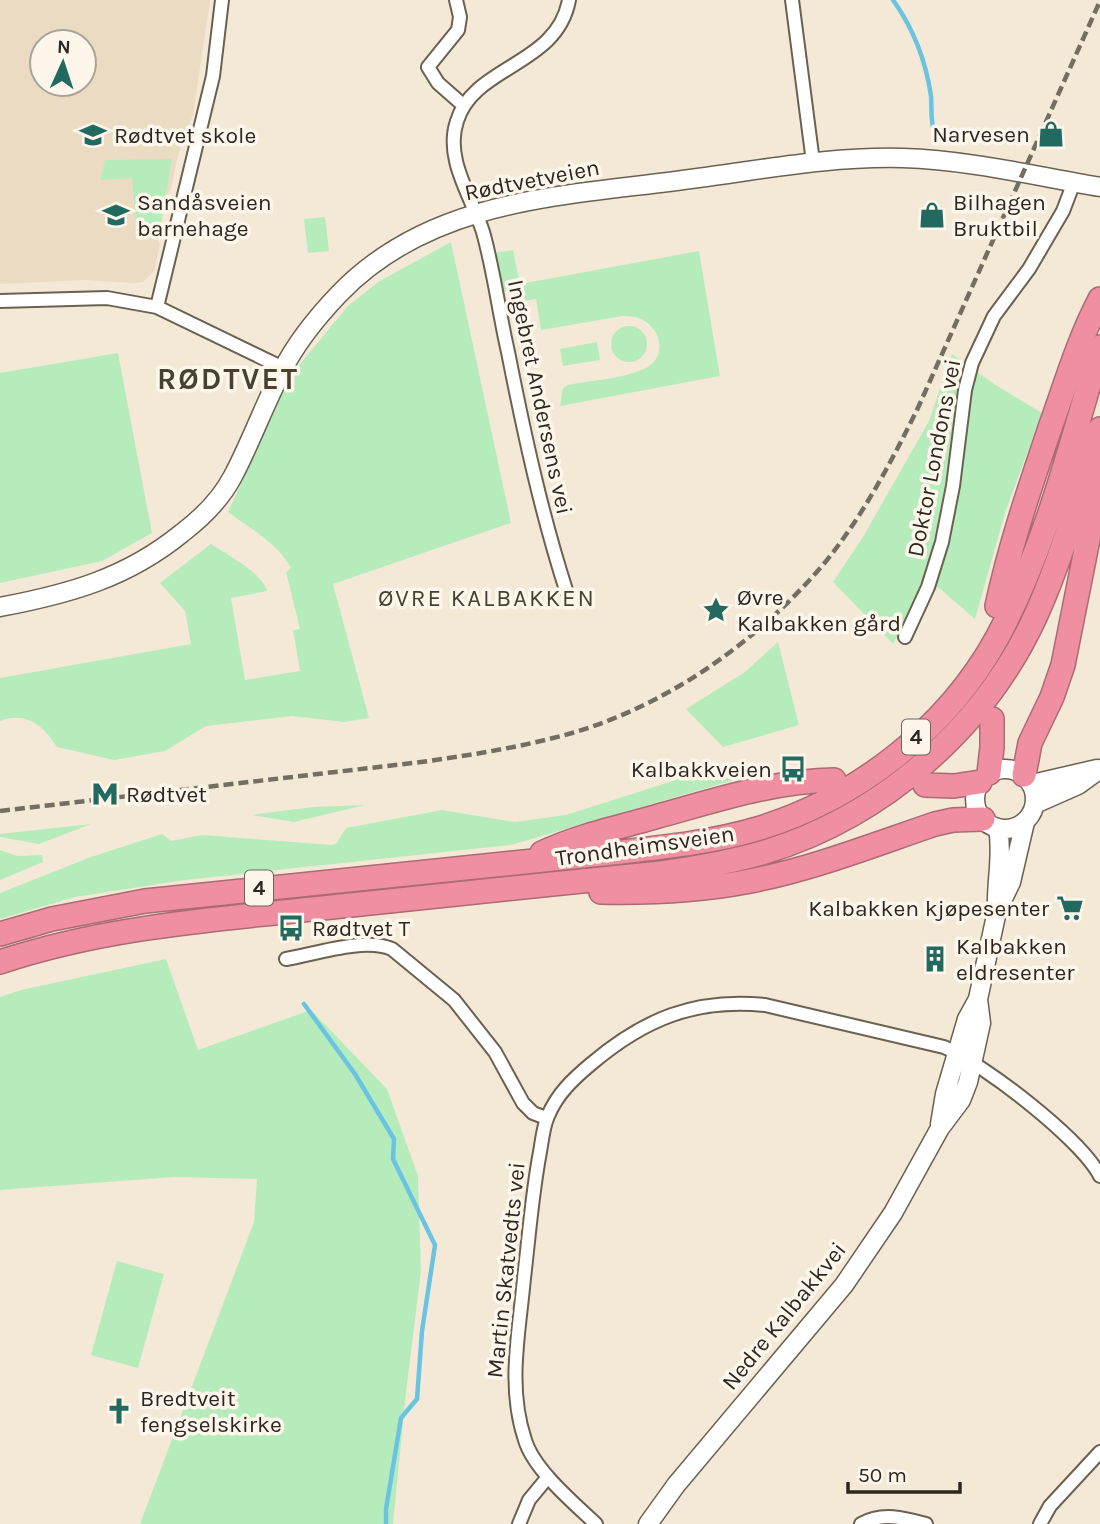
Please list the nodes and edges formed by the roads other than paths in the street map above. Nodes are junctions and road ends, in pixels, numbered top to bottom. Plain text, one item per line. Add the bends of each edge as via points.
1 (222, 0) edge
2 (456, 0) edge
3 (569, 0) edge
4 (792, 0) edge
5 (463, 105) junction
6 (813, 162) junction
7 (1074, 182) junction
8 (1100, 187) edge
9 (475, 212) junction
10 (1100, 299) edge
11 (0, 301) edge
12 (157, 307) junction
13 (1100, 347) edge
14 (283, 369) junction
15 (1100, 429) edge
16 (1100, 479) edge
17 (565, 590) dead end
18 (997, 606) dead end
19 (0, 607) edge
20 (905, 637) dead end
21 (992, 719) dead end
22 (1100, 769) edge
23 (984, 778) junction
24 (1028, 779) junction
25 (834, 780) dead end
26 (925, 785) dead end
27 (1035, 804) junction
28 (1025, 822) junction
29 (990, 823) junction
30 (522, 862) junction
31 (518, 887) junction
32 (997, 911) junction
33 (0, 934) edge
34 (286, 959) dead end
35 (0, 962) edge
36 (966, 1057) junction
37 (546, 1118) junction
38 (1100, 1176) edge
39 (1100, 1452) edge
40 (548, 1478) junction
41 (519, 1524) edge
42 (596, 1524) edge
43 (648, 1524) edge
44 (861, 1524) edge
45 (926, 1524) edge
46 (1040, 1524) edge

1 - 12 street via 210,88
2 - 5 street via 458,30 428,67
3 - 5 street via 564,16 543,46 481,87
4 - 6 street
5 - 9 street, Ingebret Andersens vei via 453,140
6 - 7 street, Rødtvetveien via 930,159
6 - 9 street, Rødtvetveien via 544,198
7 - 8 street, Rødtvetveien
7 - 20 street, Doktor Londons vei via 1063,211 994,316 972,363 938,560
9 - 14 street, Rødtvetveien via 417,237 358,276 323,313
9 - 17 street, Ingebret Andersens vei via 526,444
10 - 18 highway via 1040,457
11 - 12 street via 107,298
12 - 14 street
13 - 30 highway, Trondheimsveien / 4 via 1037,548 1010,611 961,690 926,729 854,785 757,829 658,848
14 - 19 street, Rødtvetveien via 232,478 202,517 132,568 91,586
15 - 31 highway, Trondheimsveien / 4 via 1061,554 1017,651 968,720 900,784 819,831 755,855 661,873
16 - 24 highway via 1063,665 1030,743
21 - 23 highway via 992,747
22 - 24 street
22 - 27 street via 1078,785
23 - 24 street via 1007,768
23 - 26 highway via 954,786
23 - 29 street via 975,797 978,812
24 - 27 street
25 - 30 highway via 751,790 576,839
27 - 28 street
28 - 29 street via 1007,829
28 - 32 street, Nedre Kalbakkvei via 1011,882
29 - 31 highway via 953,820 935,824 780,874 716,887 647,892
29 - 32 street, Nedre Kalbakkvei via 1001,855
30 - 33 highway, Trondheimsveien / 4 via 145,901
31 - 35 highway, Trondheimsveien / 4 via 162,925 59,944
32 - 36 street, Nedre Kalbakkvei via 978,999 981,1023
34 - 37 street via 368,944 392,949 460,1007 495,1052 523,1103
36 - 37 street, Martin Skatvedts vei via 765,1005 711,1005 654,1020 622,1038 572,1081
36 - 38 street via 1072,1142
36 - 43 street, Nedre Kalbakkvei via 961,1100 862,1260
37 - 40 street, Martin Skatvedts vei via 534,1183 513,1385 526,1443
39 - 46 street via 1050,1506
40 - 41 street via 529,1500
40 - 42 street, Martin Skatvedts vei
44 - 45 street via 889,1516

